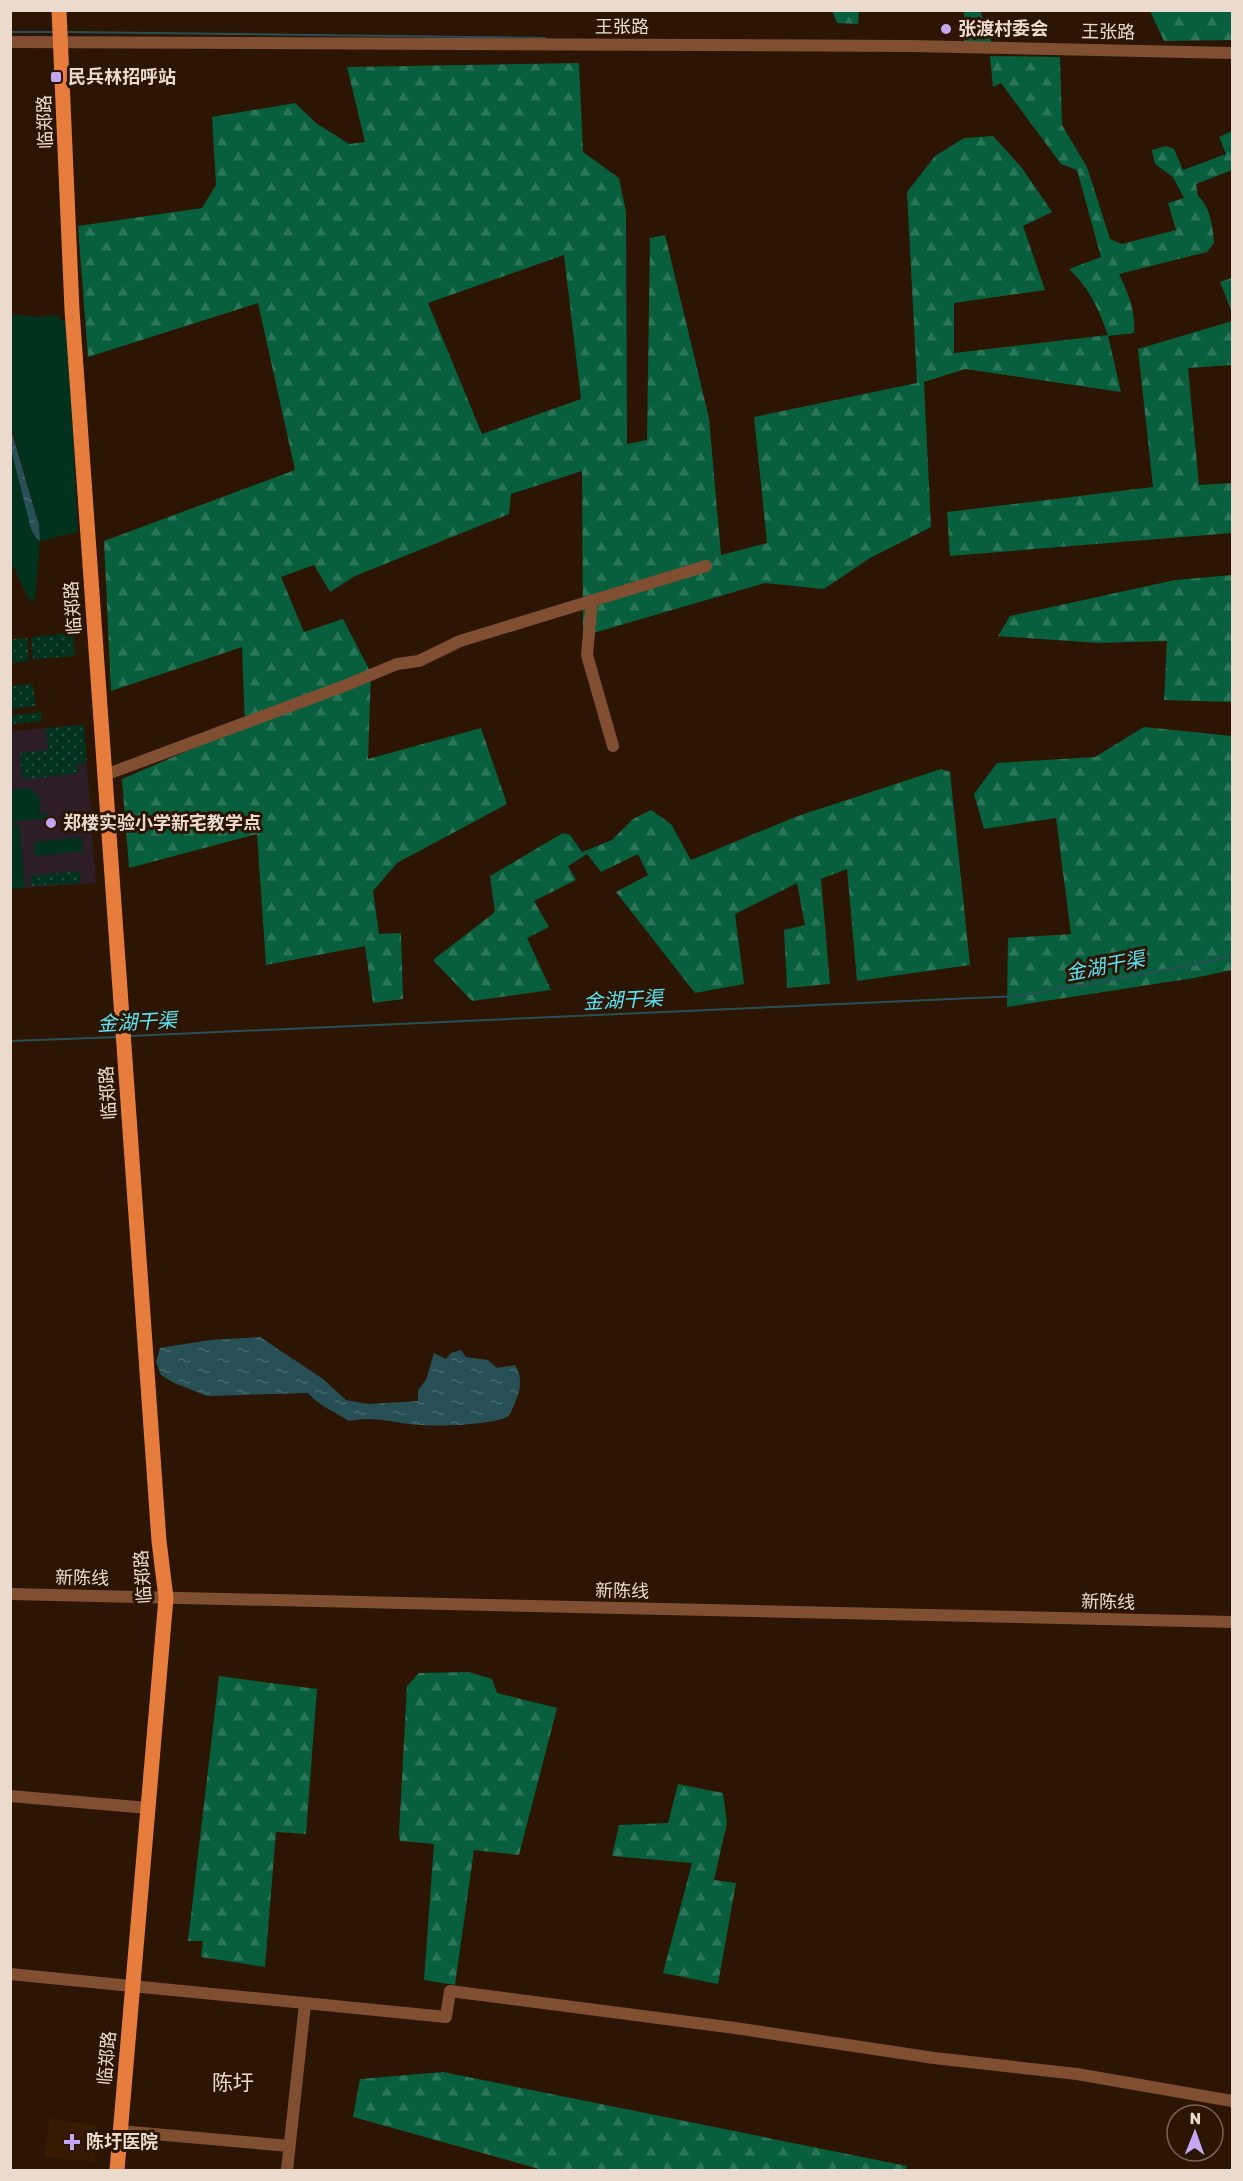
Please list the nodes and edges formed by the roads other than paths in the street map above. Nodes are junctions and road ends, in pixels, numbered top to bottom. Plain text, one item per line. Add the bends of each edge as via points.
1 (59, 10) edge
2 (10, 42) edge
3 (61, 42) junction
4 (1233, 53) edge
5 (706, 566) dead end
6 (592, 600) junction
7 (613, 746) dead end
8 (105, 775) junction
9 (10, 1594) edge
10 (166, 1599) junction
11 (1233, 1622) edge
12 (10, 1796) edge
13 (148, 1808) junction
14 (10, 1974) edge
15 (133, 1987) junction
16 (304, 2004) junction
17 (1233, 2101) edge
18 (120, 2131) junction
19 (289, 2146) junction
20 (117, 2170) edge
21 (287, 2170) edge

1 - 3 main road, 临郑路
2 - 3 street, 王张路
3 - 4 street, 王张路 via 900,46
3 - 8 main road, 临郑路 via 72,310
5 - 6 street
6 - 7 street via 587,656
6 - 8 street via 460,641 419,661 397,664
8 - 10 main road, 临郑路
9 - 10 street, 新陈线
10 - 11 street, 新陈线
10 - 13 main road, 临郑路
12 - 13 street
13 - 15 main road, 临郑路
14 - 15 street
15 - 16 street
15 - 18 main road, 临郑路
16 - 17 street via 446,2017 450,1991 1077,2074
16 - 19 street
18 - 19 street
18 - 20 main road, 临郑路
19 - 21 street

